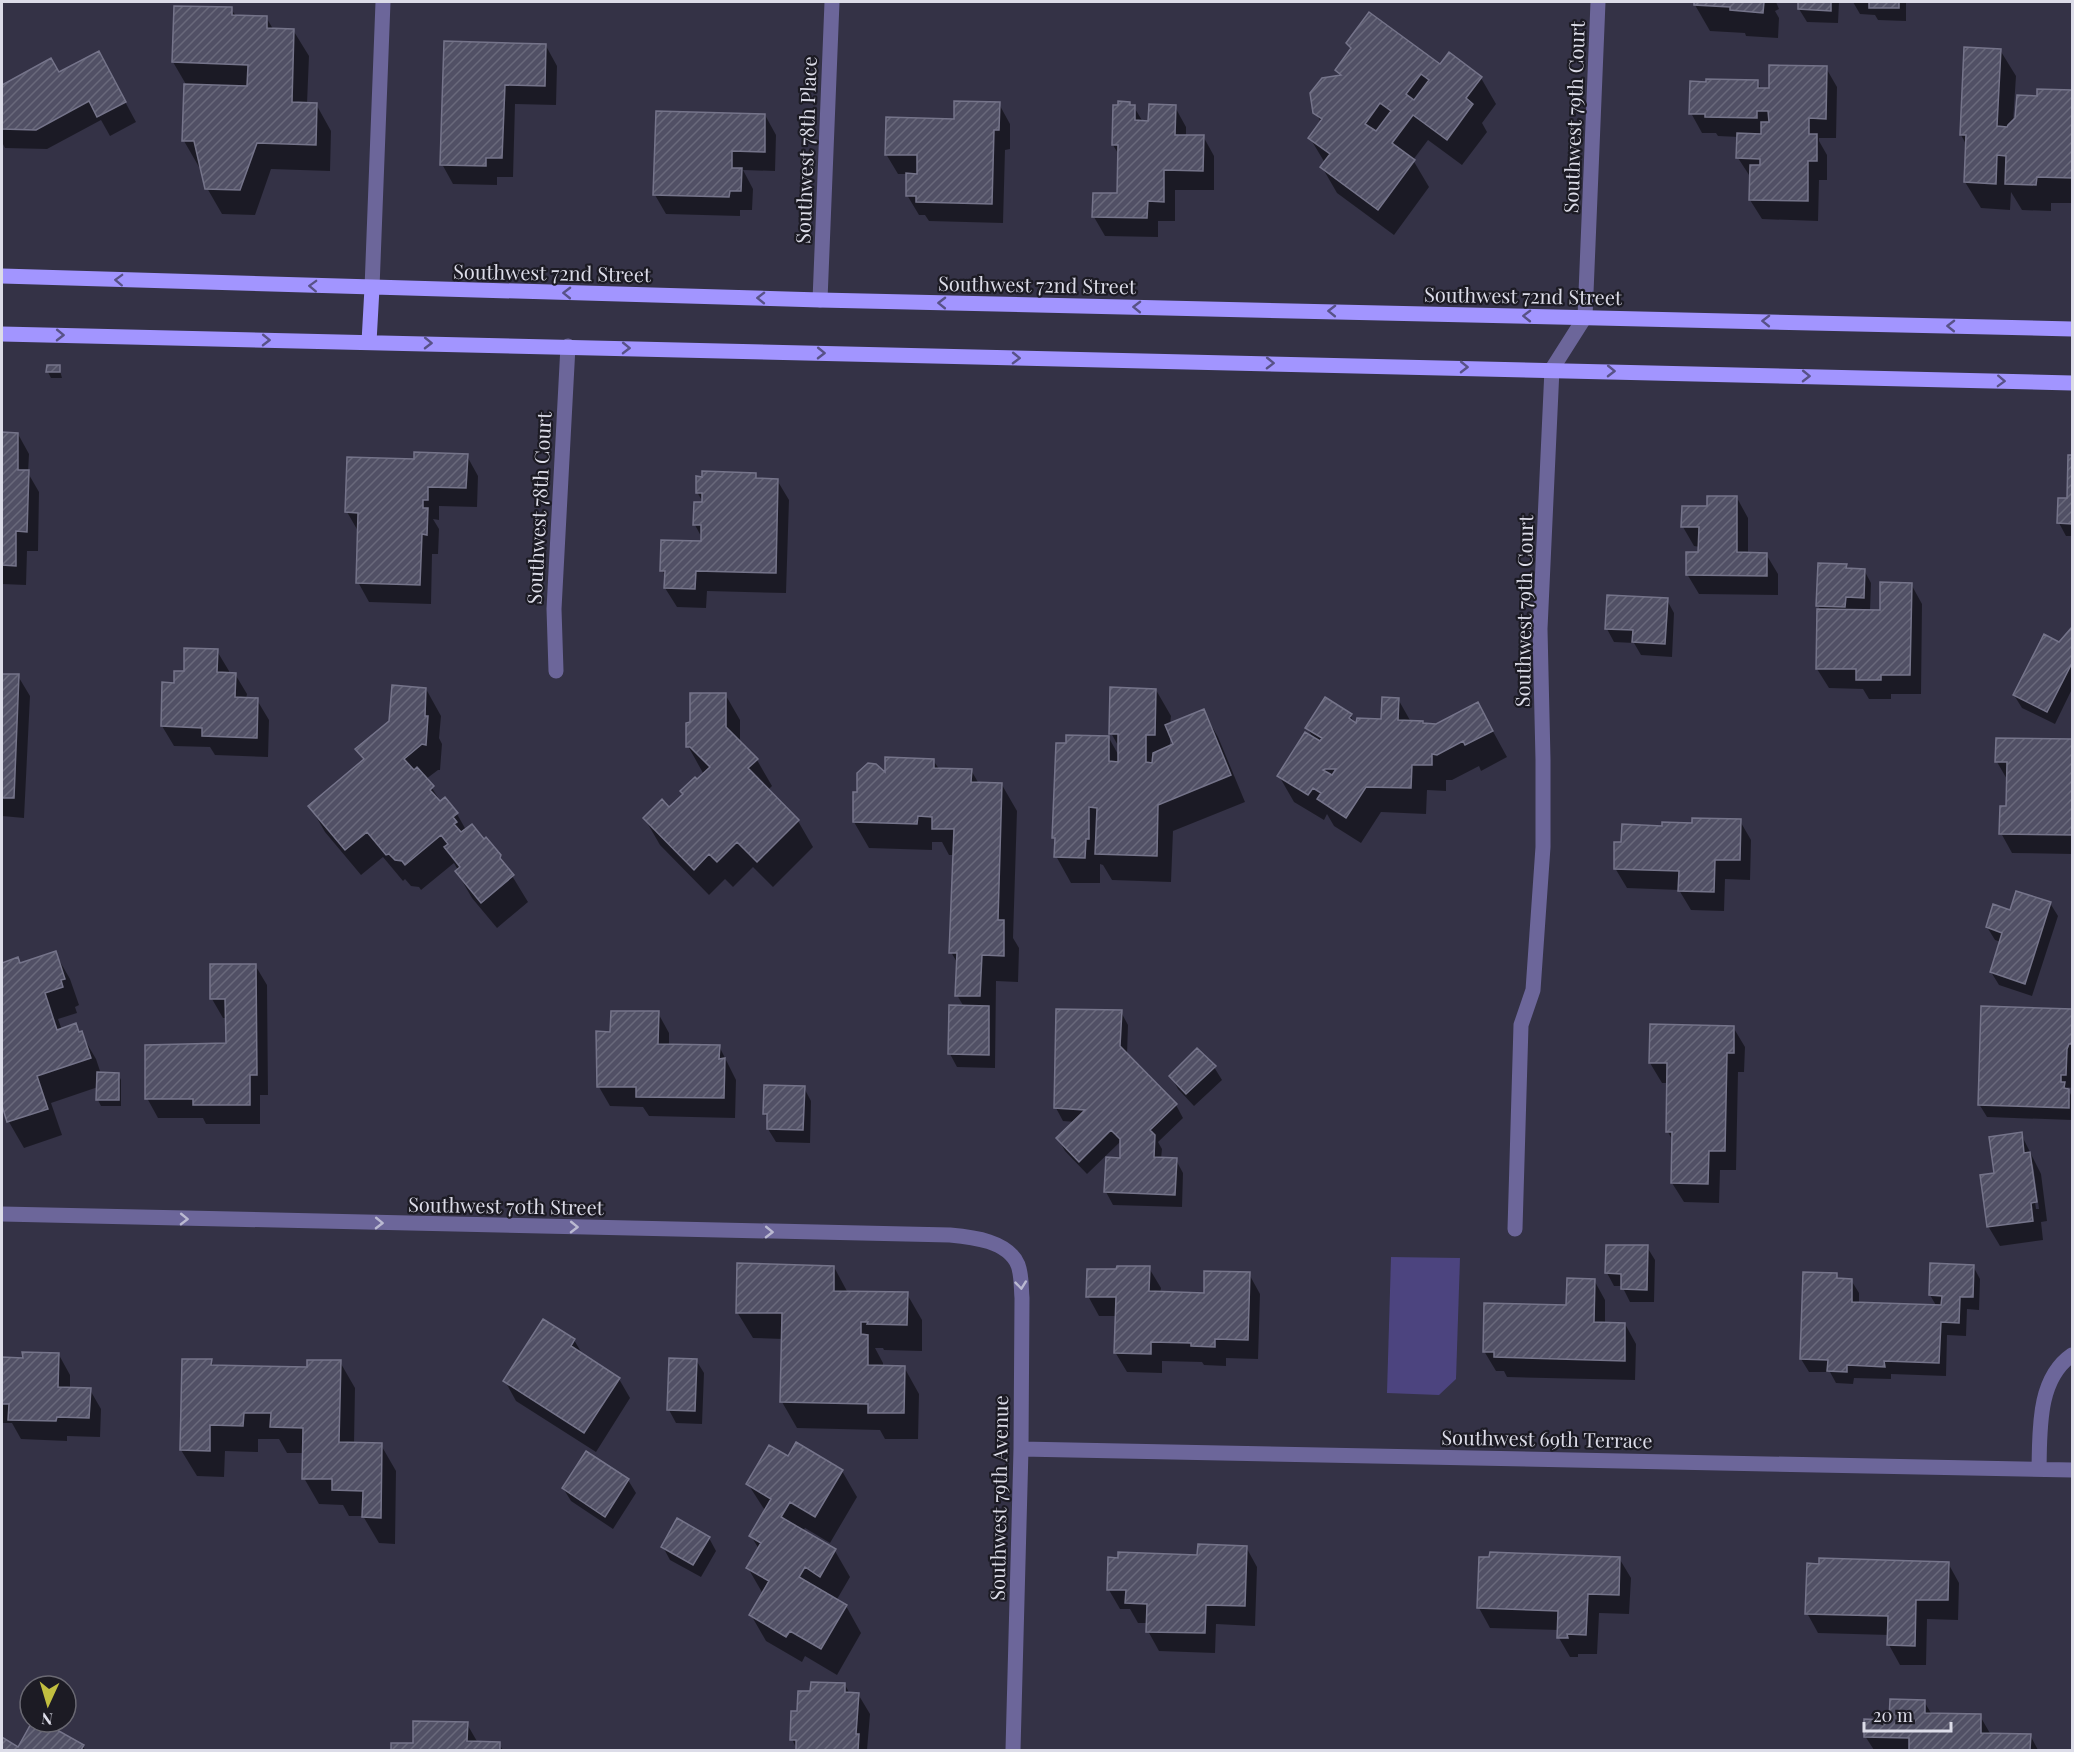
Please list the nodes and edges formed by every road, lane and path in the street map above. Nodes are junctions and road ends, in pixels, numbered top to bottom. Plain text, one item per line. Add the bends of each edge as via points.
1 (383, 2) edge
2 (832, 2) edge
3 (1598, 2) edge
4 (2, 276) edge
5 (372, 288) junction
6 (820, 300) junction
7 (1585, 317) junction
8 (2073, 329) edge
9 (2, 334) edge
10 (369, 342) junction
11 (568, 346) junction
12 (1552, 369) junction
13 (2073, 383) edge
14 (556, 671) dead end
15 (2, 1214) edge
16 (1515, 1229) dead end
17 (1007, 1251) joint
18 (2073, 1355) edge
19 (1021, 1449) junction
20 (2039, 1469) junction
21 (2073, 1470) edge
22 (1012, 1750) edge

1 - 5 street
2 - 6 street, Southwest 78th Place
3 - 7 street, Southwest 79th Court
5 -> 4 main road, Southwest 72nd Street
6 -> 5 main road, Southwest 72nd Street
5 - 10 main road
7 -> 6 main road, Southwest 72nd Street
8 -> 7 main road, Southwest 72nd Street
7 - 12 street, Southwest 79th Court
9 -> 10 main road
10 -> 11 main road
11 -> 12 main road
11 - 14 street, Southwest 78th Court via 554,609
12 -> 13 main road
12 - 16 street, Southwest 79th Court via 1540,629 1543,858 1533,990 1521,1025
15 -> 17 street, Southwest 70th Street via 950,1235 982,1240
17 -> 19 street, Southwest 79th Avenue via 1017,1263 1020,1276
18 - 20 street via 2049,1383 2041,1425
19 - 20 street, Southwest 69th Terrace
19 - 22 street, Southwest 79th Avenue
20 - 21 street, Southwest 69th Terrace

